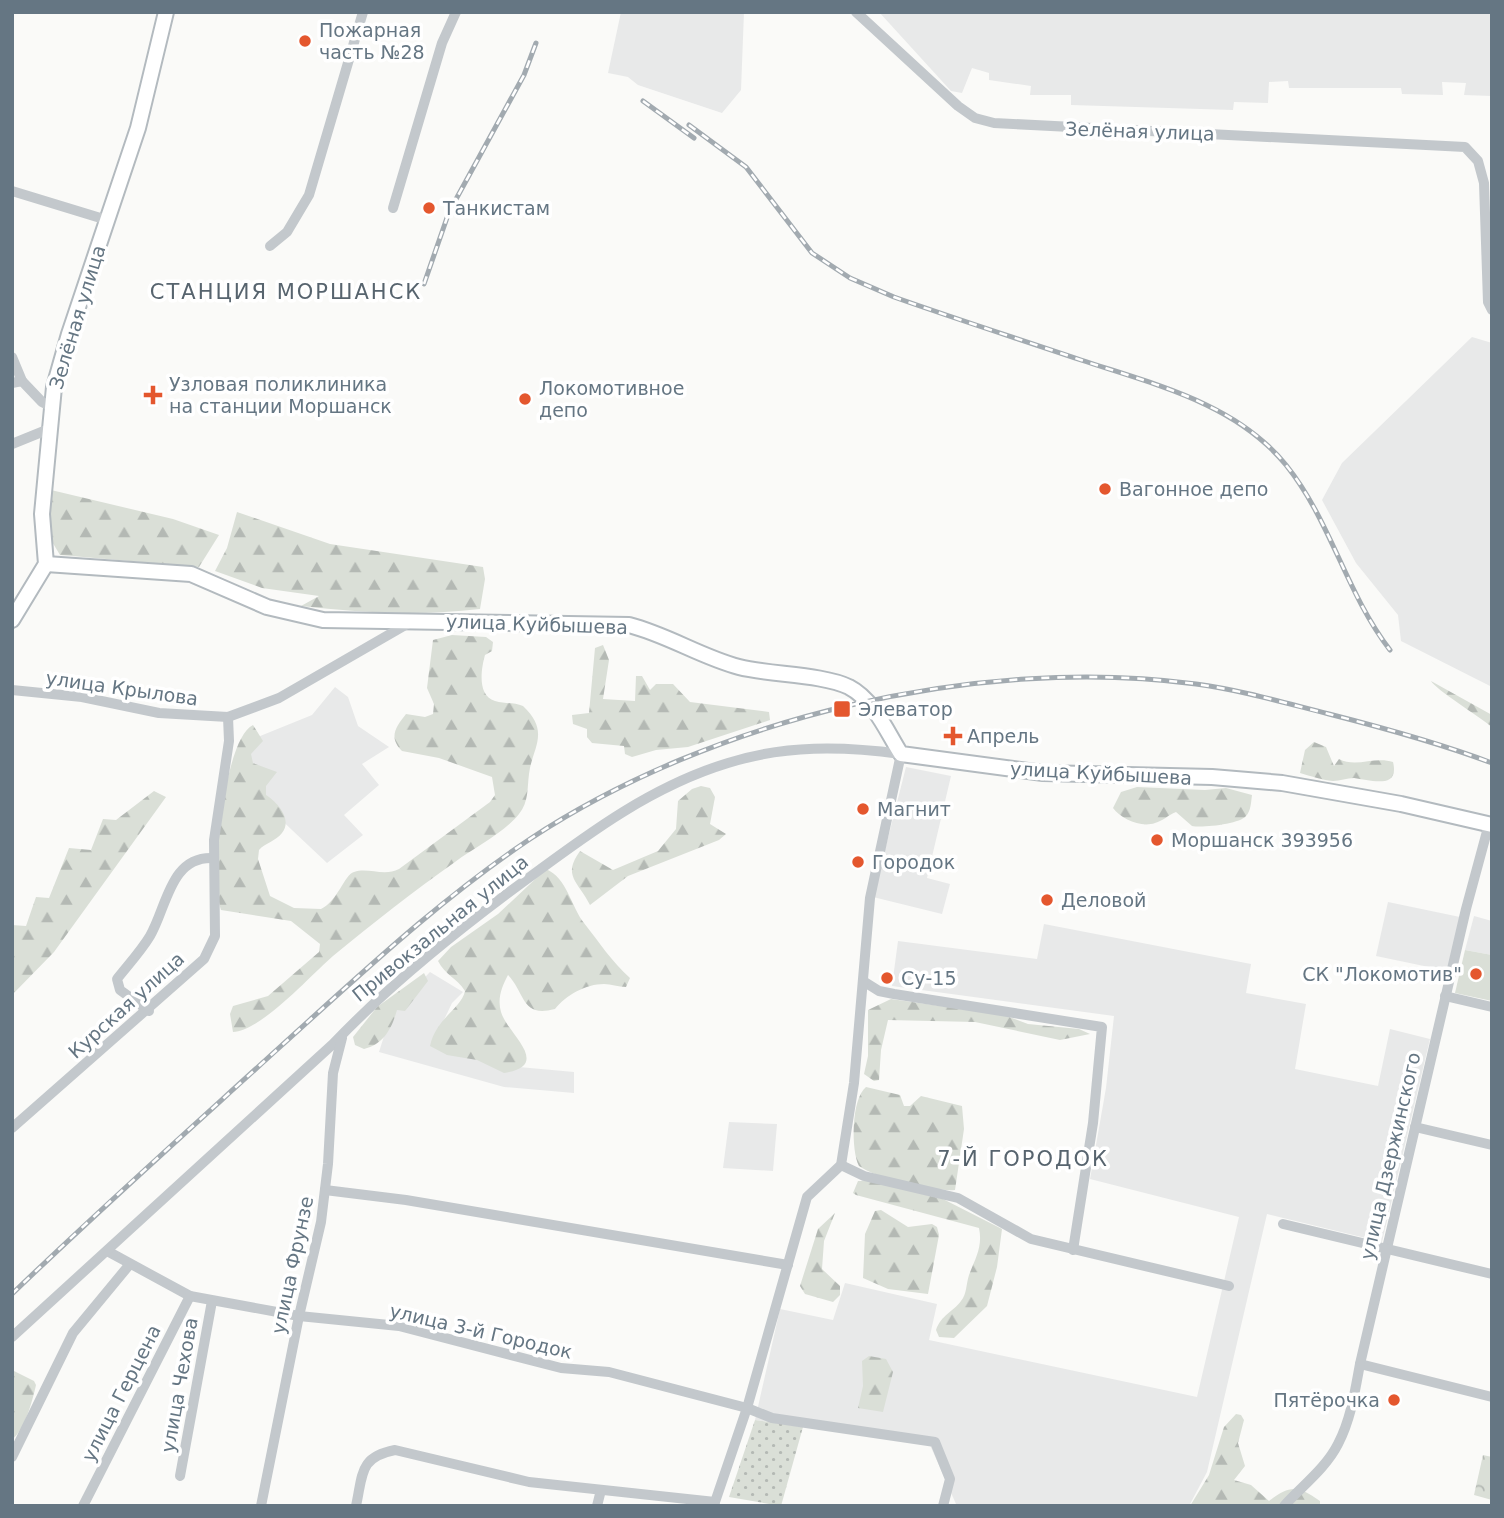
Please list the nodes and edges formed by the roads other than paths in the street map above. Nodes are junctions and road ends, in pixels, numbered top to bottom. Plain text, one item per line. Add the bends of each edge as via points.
1 (166, 12) edge
2 (363, 12) edge
3 (456, 12) edge
4 (856, 12) edge
5 (12, 191) edge
6 (393, 208) dead end
7 (107, 220) junction
8 (270, 246) dead end
9 (1492, 310) edge
10 (12, 357) edge
11 (17, 382) edge
12 (52, 407) junction
13 (49, 429) junction
14 (12, 444) edge
15 (46, 564) junction
16 (12, 620) edge
17 (413, 621) junction
18 (12, 690) edge
19 (228, 717) junction
20 (901, 754) junction
21 (1490, 824) edge
22 (213, 858) junction
23 (863, 981) junction
24 (1445, 996) junction
25 (1492, 1007) edge
26 (149, 1011) junction
27 (336, 1044) junction
28 (1415, 1127) junction
29 (12, 1128) edge
30 (1492, 1145) edge
31 (841, 1165) junction
32 (326, 1190) junction
33 (1283, 1224) dead end
34 (1386, 1249) junction
35 (1073, 1250) junction
36 (109, 1252) junction
37 (130, 1265) junction
38 (788, 1265) junction
39 (1492, 1274) edge
40 (1229, 1286) dead end
41 (190, 1296) junction
42 (212, 1301) junction
43 (299, 1316) junction
44 (12, 1337) edge
45 (1360, 1364) junction
46 (1492, 1397) edge
47 (747, 1408) junction
48 (12, 1457) edge
49 (180, 1476) dead end
50 (601, 1490) junction
51 (718, 1504) edge
52 (83, 1506) edge
53 (261, 1506) edge
54 (356, 1506) edge
55 (597, 1506) edge
56 (943, 1506) edge
57 (1284, 1506) edge

1 - 7 street, Зелёная улица via 138,128
2 - 8 street via 309,195 287,232
3 - 6 street via 442,43
4 - 9 street, Зелёная улица via 958,106 975,118 994,123 1465,147 1478,161 1484,183
5 - 7 street
7 - 12 street, Зелёная улица via 68,334
10 - 11 street
11 - 12 street
12 - 13 street, Зелёная улица
13 - 14 street
13 - 15 street, Зелёная улица via 42,514
15 - 16 street
15 - 17 street, улица Куйбышева via 191,574 267,607 323,620
17 - 19 street, улица Крылова via 335,668 254,709
17 - 20 street, улица Куйбышева via 587,623 659,632 742,668 849,687 868,701
18 - 19 street, улица Крылова via 82,697 159,713
19 - 22 street, Курская улица via 229,741
20 - 21 street, улица Куйбышева via 1043,774 1282,783
20 - 23 street via 872,887
20 - 27 street, Привокзальная улица via 858,748 783,750 688,777 597,827 479,914 359,1015
21 - 24 street, улица Дзержинского
22 - 26 street, Курская улица via 215,936 204,959
22 - 26 street via 194,859 180,871 150,935 117,979 120,990
23 - 31 street
23 - 35 street via 894,995 1102,1027 1094,1123
24 - 25 street
24 - 28 street, улица Дзержинского
26 - 29 street, Курская улица
27 - 32 street, улица Фрунзе
27 - 36 street, Привокзальная улица
28 - 30 street
28 - 34 street, улица Дзержинского
31 - 35 street via 864,1176 958,1198 1031,1239
31 - 38 street via 807,1197
32 - 38 street
32 - 43 street, улица Фрунзе
33 - 34 street
34 - 39 street
34 - 45 street, улица Дзержинского
35 - 40 street
36 - 37 street, улица 3-й Городок
36 - 44 street, Привокзальная улица
37 - 41 street, улица 3-й Городок
37 - 48 street via 73,1332
38 - 47 street
41 - 42 street, улица 3-й Городок
41 - 52 street, улица Герцена
42 - 43 street, улица 3-й Городок
42 - 49 street, улица Чехова
43 - 47 street, улица 3-й Городок via 399,1326 561,1368 610,1372
43 - 53 street, улица Фрунзе
45 - 46 street
45 - 57 street, улица Дзержинского via 1338,1444
47 - 51 street
47 - 56 street, улица 3-й Городок via 772,1418 935,1441 950,1479
50 - 51 street
50 - 54 street via 529,1482 395,1450 376,1454 365,1463
50 - 55 street

